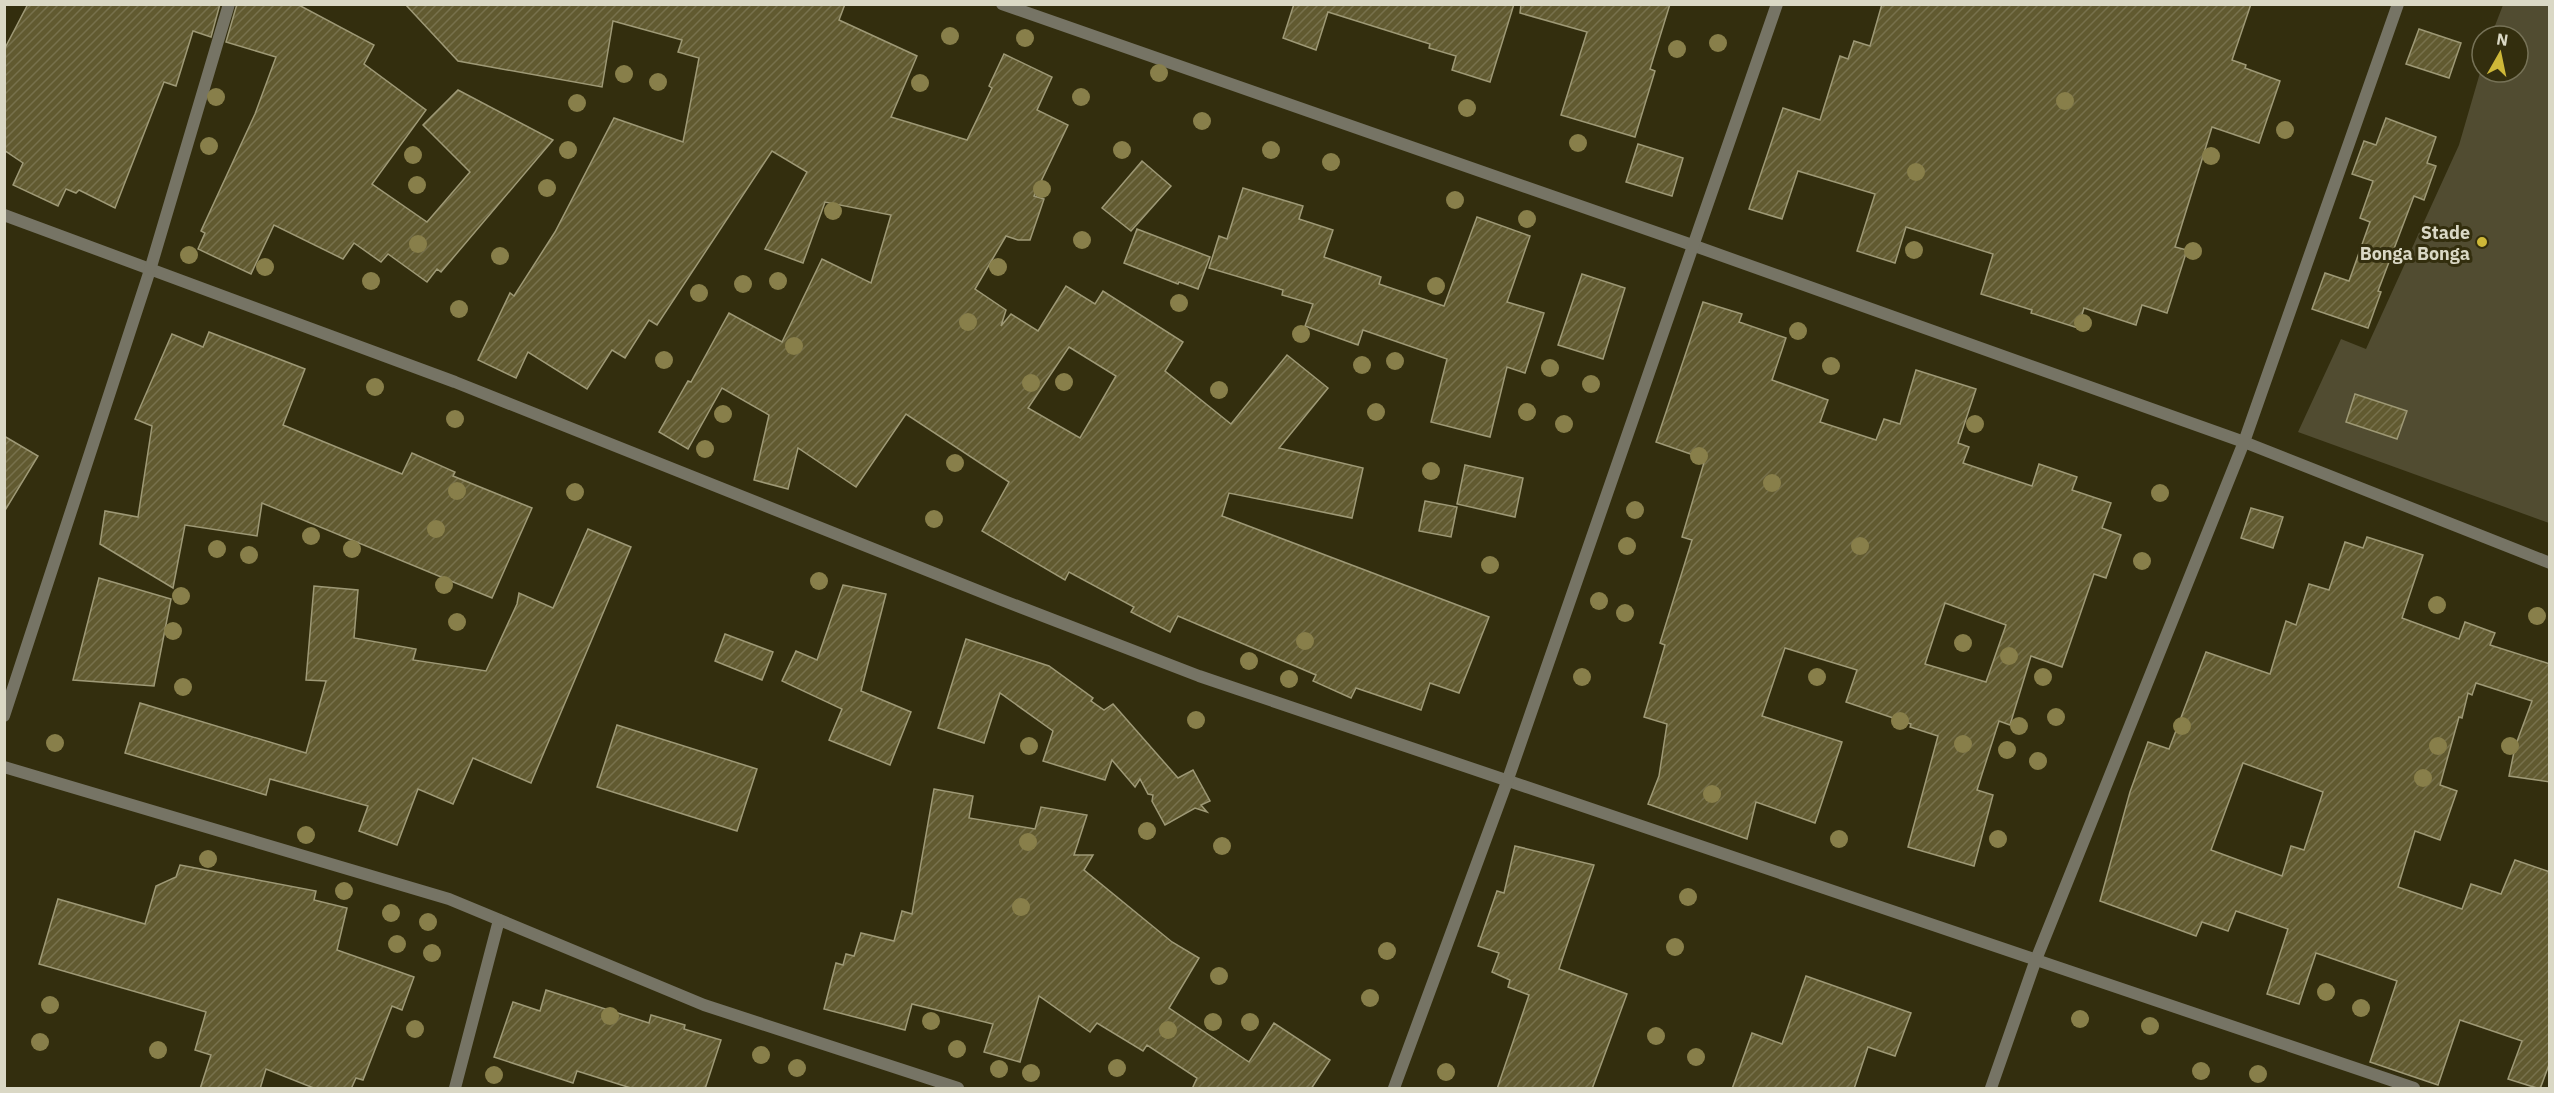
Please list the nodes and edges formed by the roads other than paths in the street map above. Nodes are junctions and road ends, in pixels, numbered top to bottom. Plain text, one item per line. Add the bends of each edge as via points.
1 (230, 4) edge
2 (1002, 4) edge
3 (1778, 4) edge
4 (2398, 4) edge
5 (4, 215) edge
6 (1692, 245) junction
7 (150, 270) junction
8 (2244, 442) junction
9 (2550, 563) edge
10 (4, 716) edge
11 (4, 767) edge
12 (1508, 779) junction
13 (499, 920) junction
14 (2035, 962) junction
15 (455, 1089) edge
16 (958, 1089) edge
17 (1394, 1089) edge
18 (1991, 1089) edge
19 (2414, 1089) edge

1 - 7 street
2 - 6 street
3 - 6 street
4 - 8 street
5 - 7 street
6 - 8 street
6 - 12 street
7 - 10 street
7 - 12 street via 455,381 1199,676
8 - 9 street
8 - 14 street
11 - 13 street via 449,899
12 - 14 street
12 - 17 street
13 - 15 street
13 - 16 street via 704,1005
14 - 18 street
14 - 19 street

